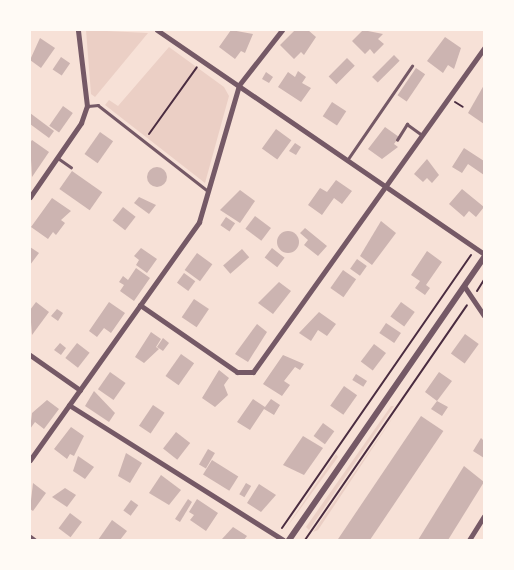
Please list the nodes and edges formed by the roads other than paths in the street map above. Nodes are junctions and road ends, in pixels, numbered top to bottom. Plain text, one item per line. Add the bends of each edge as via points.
1 (78, 30) edge
2 (157, 30) edge
3 (282, 30) edge
4 (484, 48) edge
5 (412, 66) dead end
6 (239, 85) junction
7 (86, 106) junction
8 (422, 135) junction
9 (397, 140) dead end
10 (58, 158) junction
11 (348, 159) junction
12 (71, 167) dead end
13 (386, 186) junction
14 (209, 192) junction
15 (30, 197) edge
16 (484, 255) edge
17 (464, 286) junction
18 (140, 305) junction
19 (484, 316) edge
20 (30, 355) edge
21 (80, 390) junction
22 (69, 405) junction
23 (30, 460) edge
24 (484, 516) edge
25 (30, 537) edge
26 (34, 540) edge
27 (283, 540) edge
28 (289, 540) edge
29 (469, 540) edge

1 - 7 street
2 - 6 street
3 - 6 street
4 - 8 street
5 - 11 lane
6 - 11 street
6 - 14 street
7 - 10 street via 81,123
7 - 14 lane via 98,105
8 - 9 lane via 407,124
8 - 13 street
10 - 12 lane
10 - 15 street
11 - 13 street
13 - 16 street
13 - 18 street via 248,374 237,372
14 - 18 street via 199,222
16 - 17 street
17 - 19 street
17 - 28 street
18 - 21 street
20 - 21 street
21 - 22 street
22 - 23 street
22 - 27 street
24 - 29 street
25 - 26 street

